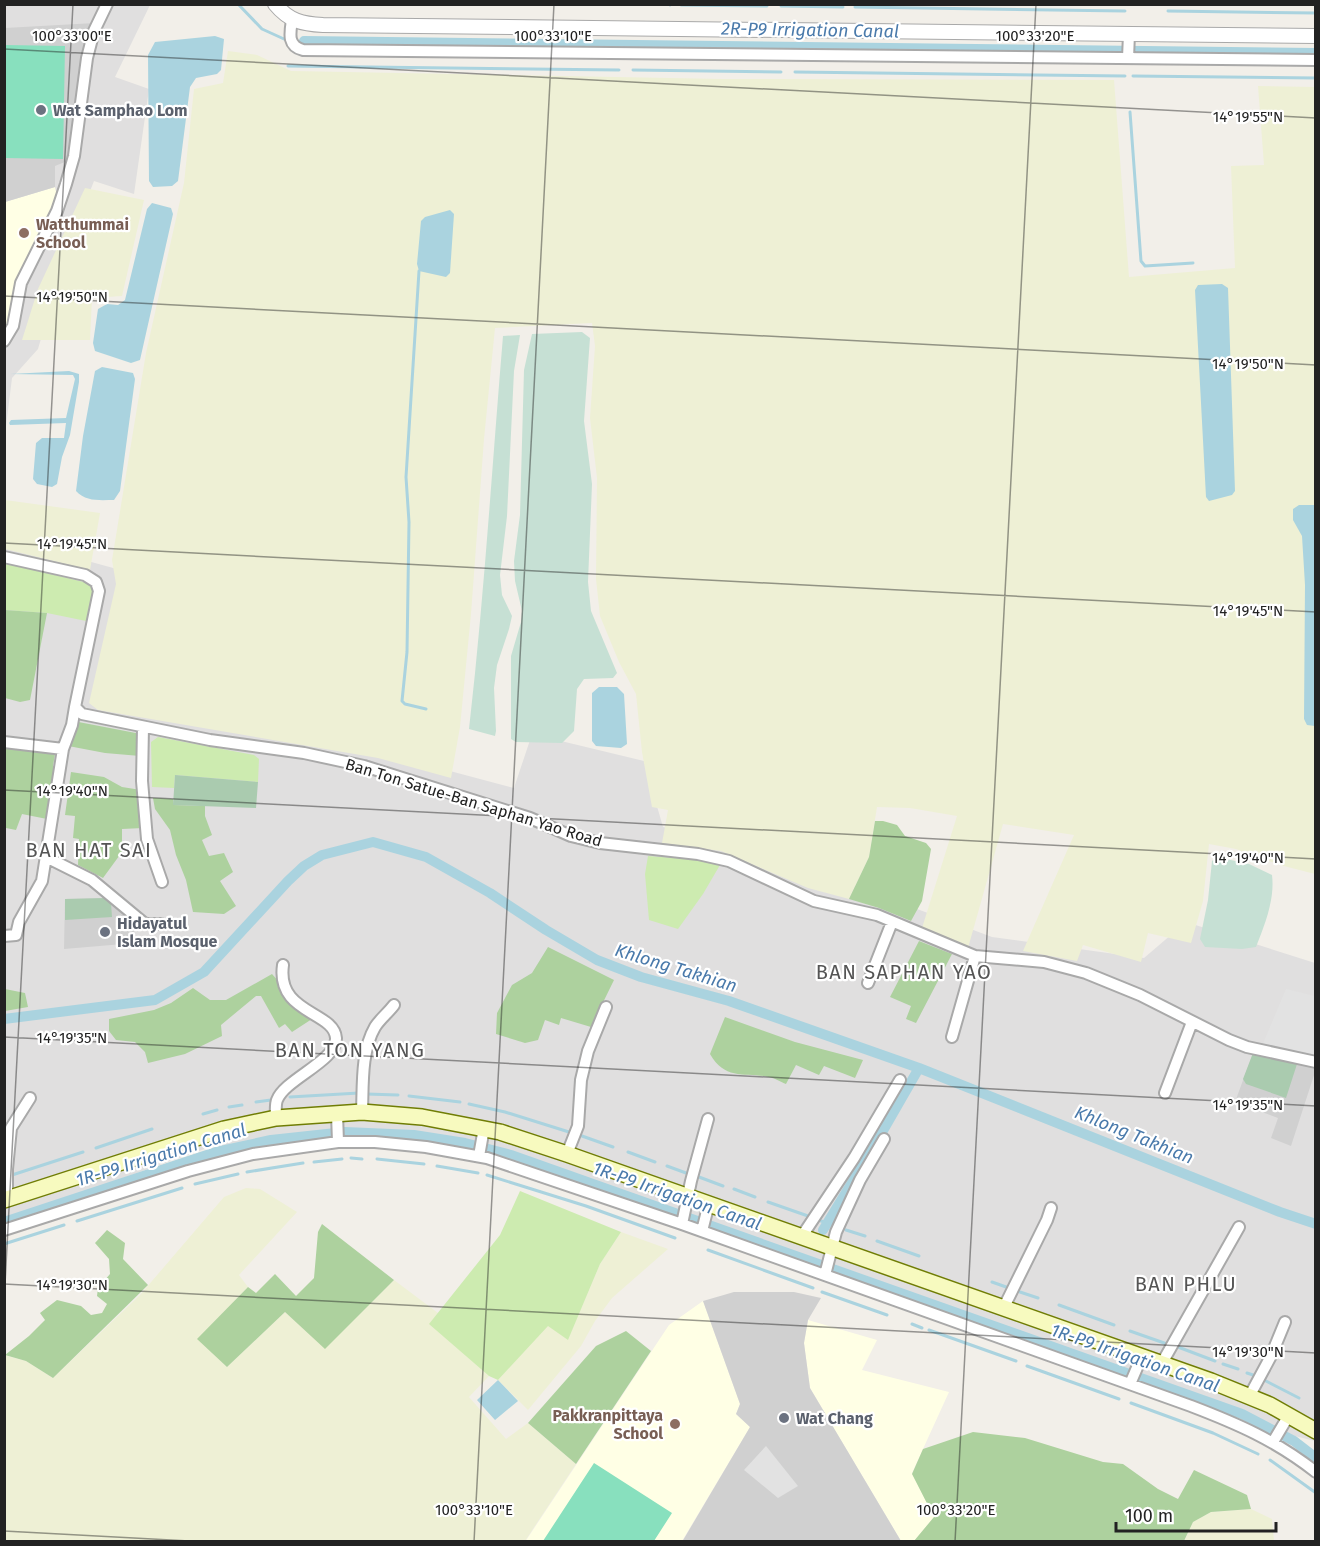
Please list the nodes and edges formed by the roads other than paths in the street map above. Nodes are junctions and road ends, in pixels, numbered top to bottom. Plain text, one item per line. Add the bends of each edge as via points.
1 (107, 4) edge
2 (275, 4) edge
3 (292, 20) junction
4 (1316, 36) edge
5 (1129, 38) junction
6 (1128, 56) junction
7 (1316, 60) edge
8 (4, 341) edge
9 (4, 557) edge
10 (75, 707) junction
11 (143, 727) junction
12 (4, 741) edge
13 (63, 749) junction
14 (46, 857) junction
15 (162, 882) dead end
16 (892, 922) junction
17 (161, 924) dead end
18 (4, 936) edge
19 (975, 956) junction
20 (283, 965) dead end
21 (868, 983) dead end
22 (394, 1005) dead end
23 (606, 1007) dead end
24 (1192, 1022) junction
25 (952, 1037) dead end
26 (1316, 1062) edge
27 (900, 1080) dead end
28 (1165, 1093) dead end
29 (30, 1098) dead end
30 (362, 1112) junction
31 (276, 1119) junction
32 (337, 1119) junction
33 (708, 1119) dead end
34 (483, 1133) junction
35 (884, 1139) dead end
36 (338, 1140) junction
37 (480, 1154) junction
38 (567, 1154) junction
39 (6, 1199) edge
40 (686, 1202) junction
41 (1051, 1208) dead end
42 (708, 1209) junction
43 (682, 1222) junction
44 (1239, 1227) dead end
45 (703, 1229) junction
46 (4, 1230) edge
47 (802, 1236) junction
48 (832, 1252) junction
49 (826, 1273) junction
50 (1004, 1307) junction
51 (1285, 1322) dead end
52 (1140, 1360) junction
53 (1162, 1363) junction
54 (1131, 1382) junction
55 (1250, 1395) junction
56 (1287, 1420) junction
57 (1316, 1431) edge
58 (1275, 1439) junction
59 (1316, 1472) edge

1 - 8 street via 87,58 74,156 66,184 21,283 13,326
2 - 3 street
3 - 5 street via 323,25
3 - 6 street via 291,44 303,50
4 - 5 street
5 - 6 street
6 - 7 street
9 - 10 street via 85,575 96,582 99,591
10 - 11 street, Ban Ton Satue-Ban Saphan Yao Road via 82,714
10 - 13 street
11 - 15 street via 147,839
11 - 16 street, Ban Ton Satue-Ban Saphan Yao Road via 364,766 530,818 572,836 729,861 814,901 858,909
12 - 13 street
13 - 14 street
14 - 17 street via 92,880 145,924
14 - 18 street via 42,881 16,935
16 - 19 street, Ban Ton Satue-Ban Saphan Yao Road
16 - 21 street
19 - 24 street, Ban Ton Satue-Ban Saphan Yao Road via 1044,962 1078,971 1140,995
19 - 25 street
20 - 31 street via 281,978 287,994 333,1029 336,1038 318,1064 277,1100
22 - 30 street via 370,1036
23 - 38 street via 588,1051 581,1080 578,1126
24 - 26 street, Ban Ton Satue-Ban Saphan Yao Road via 1247,1047
24 - 28 street
27 - 47 street via 855,1158
29 - 39 street via 11,1128
30 - 32 main road
30 - 34 main road via 422,1117
31 - 32 main road
31 - 39 main road via 224,1129
32 - 36 street
33 - 40 street
34 - 37 street
34 - 38 main road
35 - 48 street via 836,1232
36 - 37 street
36 - 46 street via 212,1164
37 - 43 street
38 - 40 main road
40 - 42 main road
40 - 43 street
41 - 50 street
42 - 45 street
42 - 47 main road
43 - 45 street
44 - 53 street
45 - 49 street
47 - 48 main road
48 - 49 street
48 - 50 main road
49 - 54 street
50 - 52 main road
51 - 55 street
52 - 53 main road
52 - 54 street
53 - 55 main road
54 - 58 street
55 - 56 main road
56 - 57 main road
56 - 58 street
58 - 59 street

